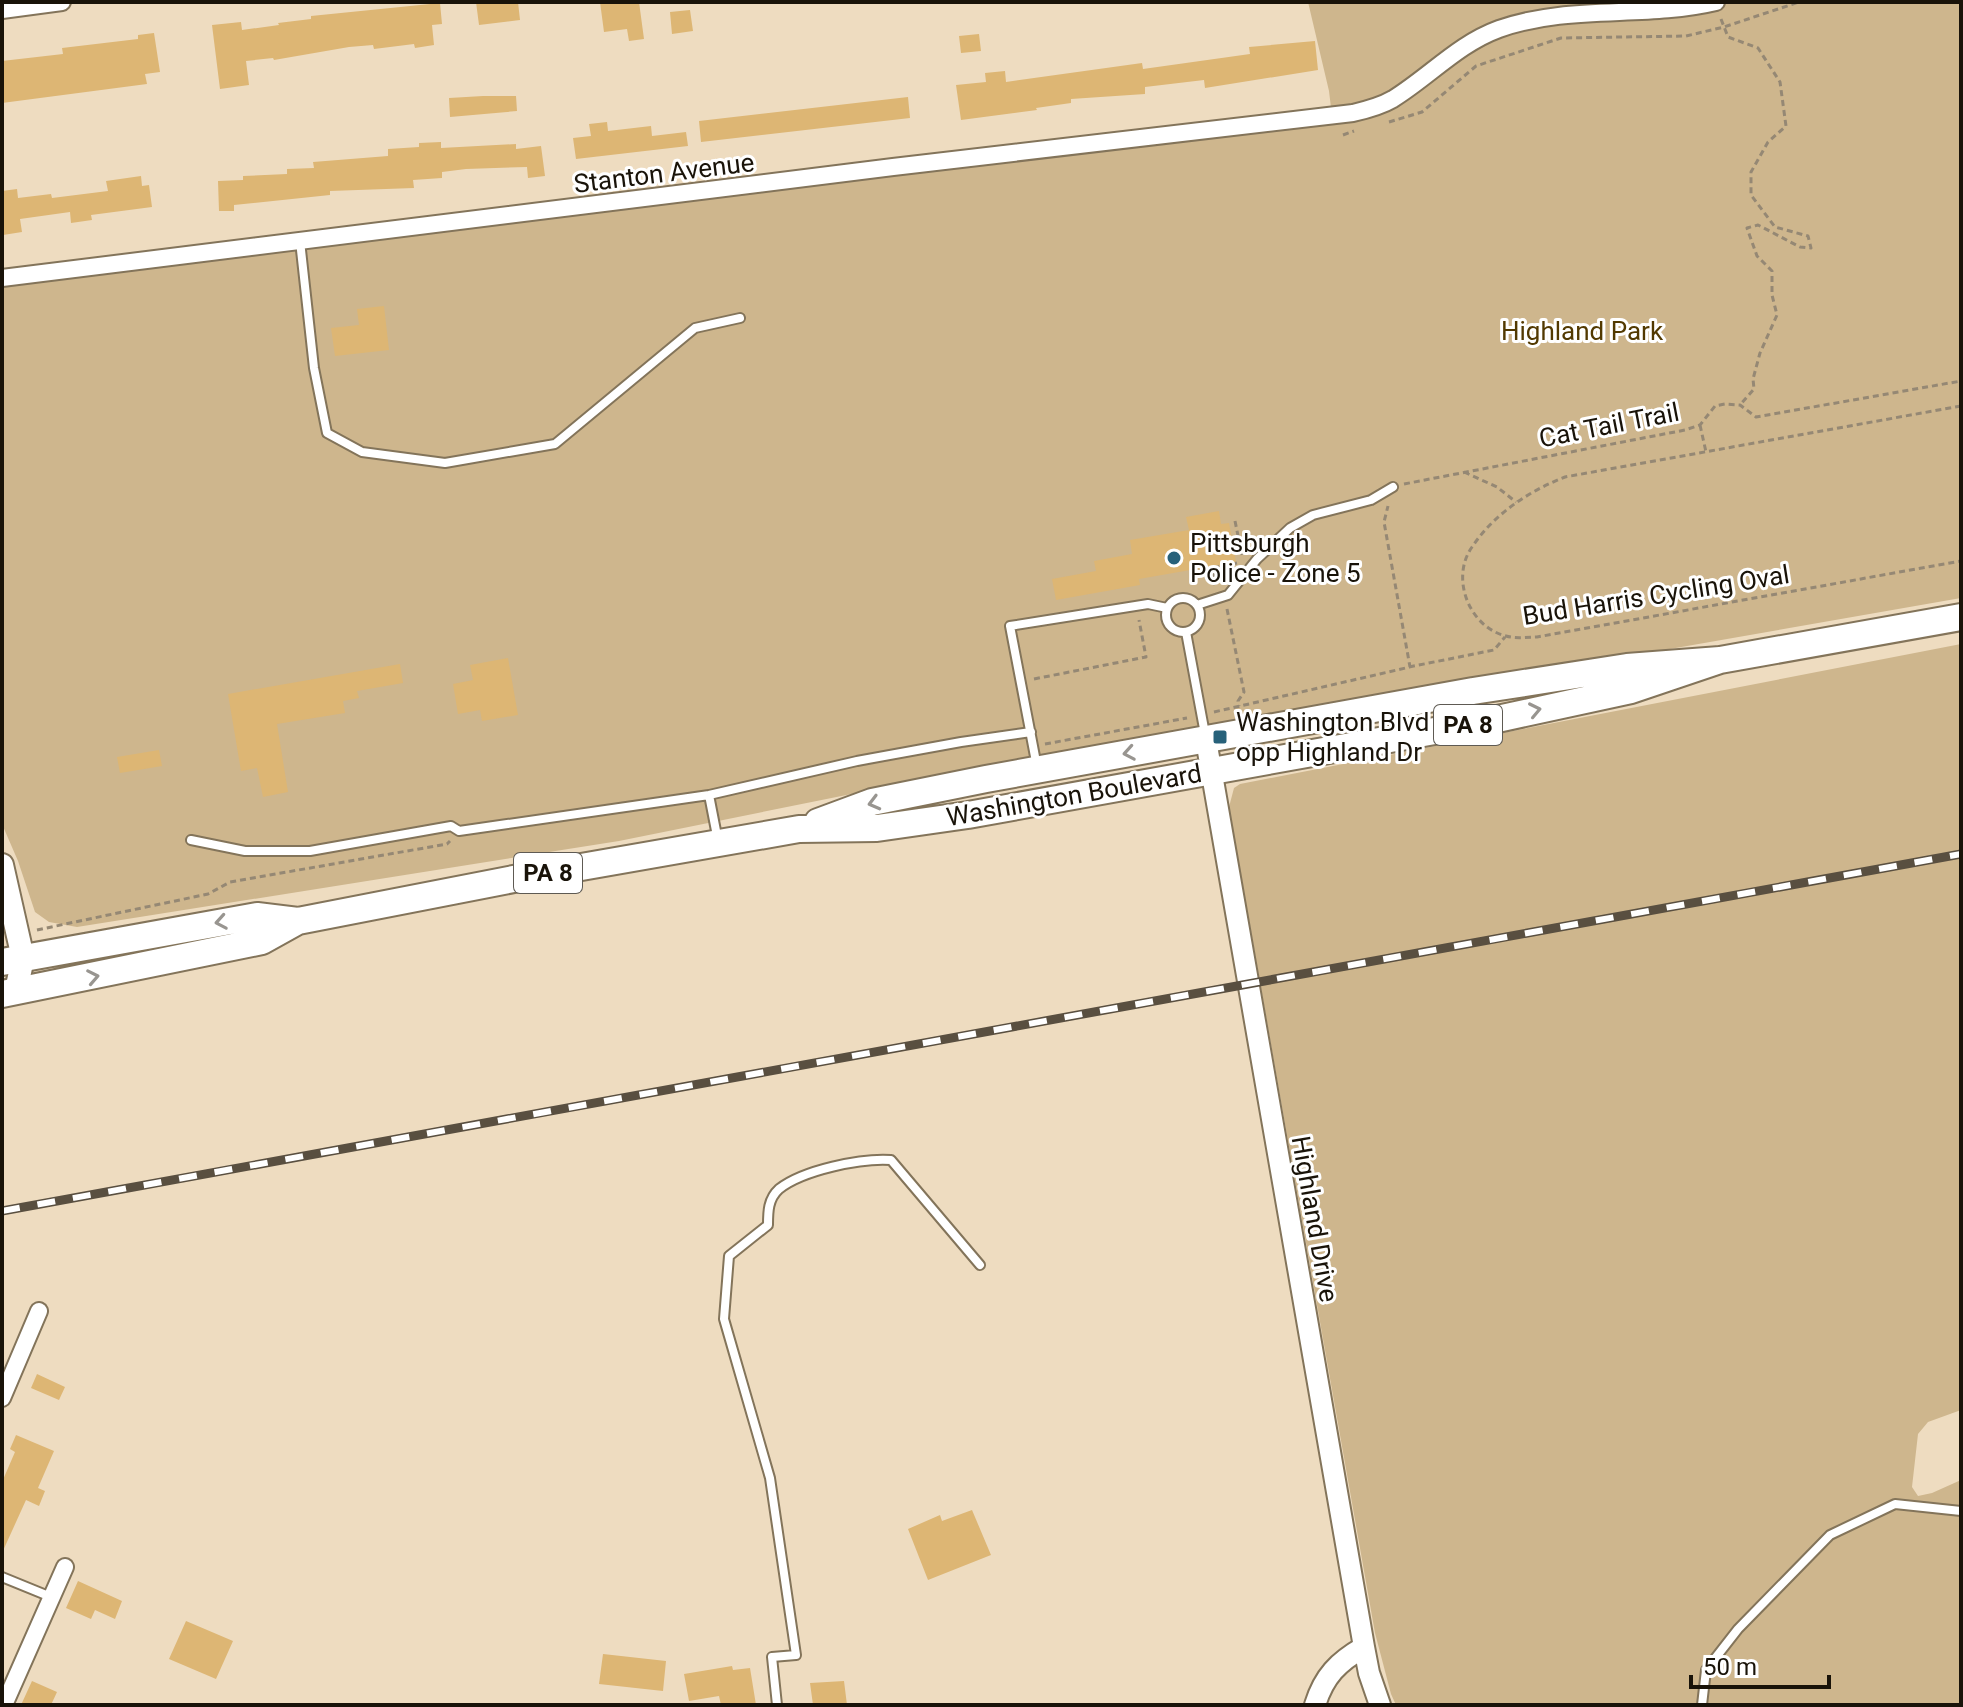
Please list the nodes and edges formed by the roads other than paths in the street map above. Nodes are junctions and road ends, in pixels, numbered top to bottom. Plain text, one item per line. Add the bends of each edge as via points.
1 (62, 2) edge
2 (1715, 2) edge
3 (2, 10) edge
4 (300, 240) junction
5 (2, 278) edge
6 (740, 318) dead end
7 (1393, 487) road end
8 (1197, 605) junction
9 (1167, 608) junction
10 (1961, 617) edge
11 (1186, 632) junction
12 (1720, 660) junction
13 (1203, 727) junction
14 (1031, 732) junction
15 (1035, 758) junction
16 (1211, 771) junction
17 (709, 795) junction
18 (799, 829) junction
19 (191, 840) dead end
20 (719, 843) junction
21 (2, 865) edge
22 (11, 968) edge
23 (980, 1265) dead end
24 (39, 1311) dead end
25 (2, 1398) edge
26 (1961, 1511) edge
27 (65, 1567) dead end
28 (2, 1577) edge
29 (51, 1598) junction
30 (1364, 1647) junction
31 (4, 1705) edge
32 (777, 1705) edge
33 (1315, 1705) edge
34 (1380, 1705) edge
35 (1702, 1705) edge

1 - 3 street
2 - 4 street, Stanton Avenue via 1522,21 1476,39 1391,100 1332,116
4 - 5 street, Stanton Avenue
4 - 6 lane via 327,433 362,452 445,463 555,444 695,328
7 - 8 lane via 1290,528 1228,595
8 - 9 lane via 1184,598
8 - 11 lane via 1199,622
9 - 11 lane via 1171,628
9 - 14 lane via 1148,604 1010,626
10 - 12 highway, Washington Boulevard / PA 8
11 - 13 lane
12 - 13 highway, Washington Boulevard / PA 8 via 1627,667
16 -> 12 highway, Washington Boulevard / PA 8 via 1631,690
13 -> 15 highway, Washington Boulevard / PA 8
13 - 16 street, Highland Drive
14 - 15 lane
14 - 17 lane via 857,761
15 -> 18 highway, Washington Boulevard / PA 8 via 872,802
16 - 18 highway, Washington Boulevard / PA 8 via 877,828
16 - 30 street, Highland Drive
17 - 19 lane via 459,831 451,826 310,851 245,851
17 - 20 lane
18 - 20 highway, Washington Boulevard / PA 8
20 - 22 highway, Washington Boulevard / PA 8 via 298,921 257,916
21 - 22 main road
23 - 32 lane via 891,1160 872,1159 845,1163 779,1190 768,1207 768,1225 729,1256 724,1319 770,1478 796,1655 772,1657
24 - 25 street
26 - 35 lane via 1895,1504 1830,1535 1738,1629 1706,1670
27 - 29 street
28 - 29 lane
29 - 31 street
30 - 33 street via 1331,1670
30 - 34 street, Highland Drive

